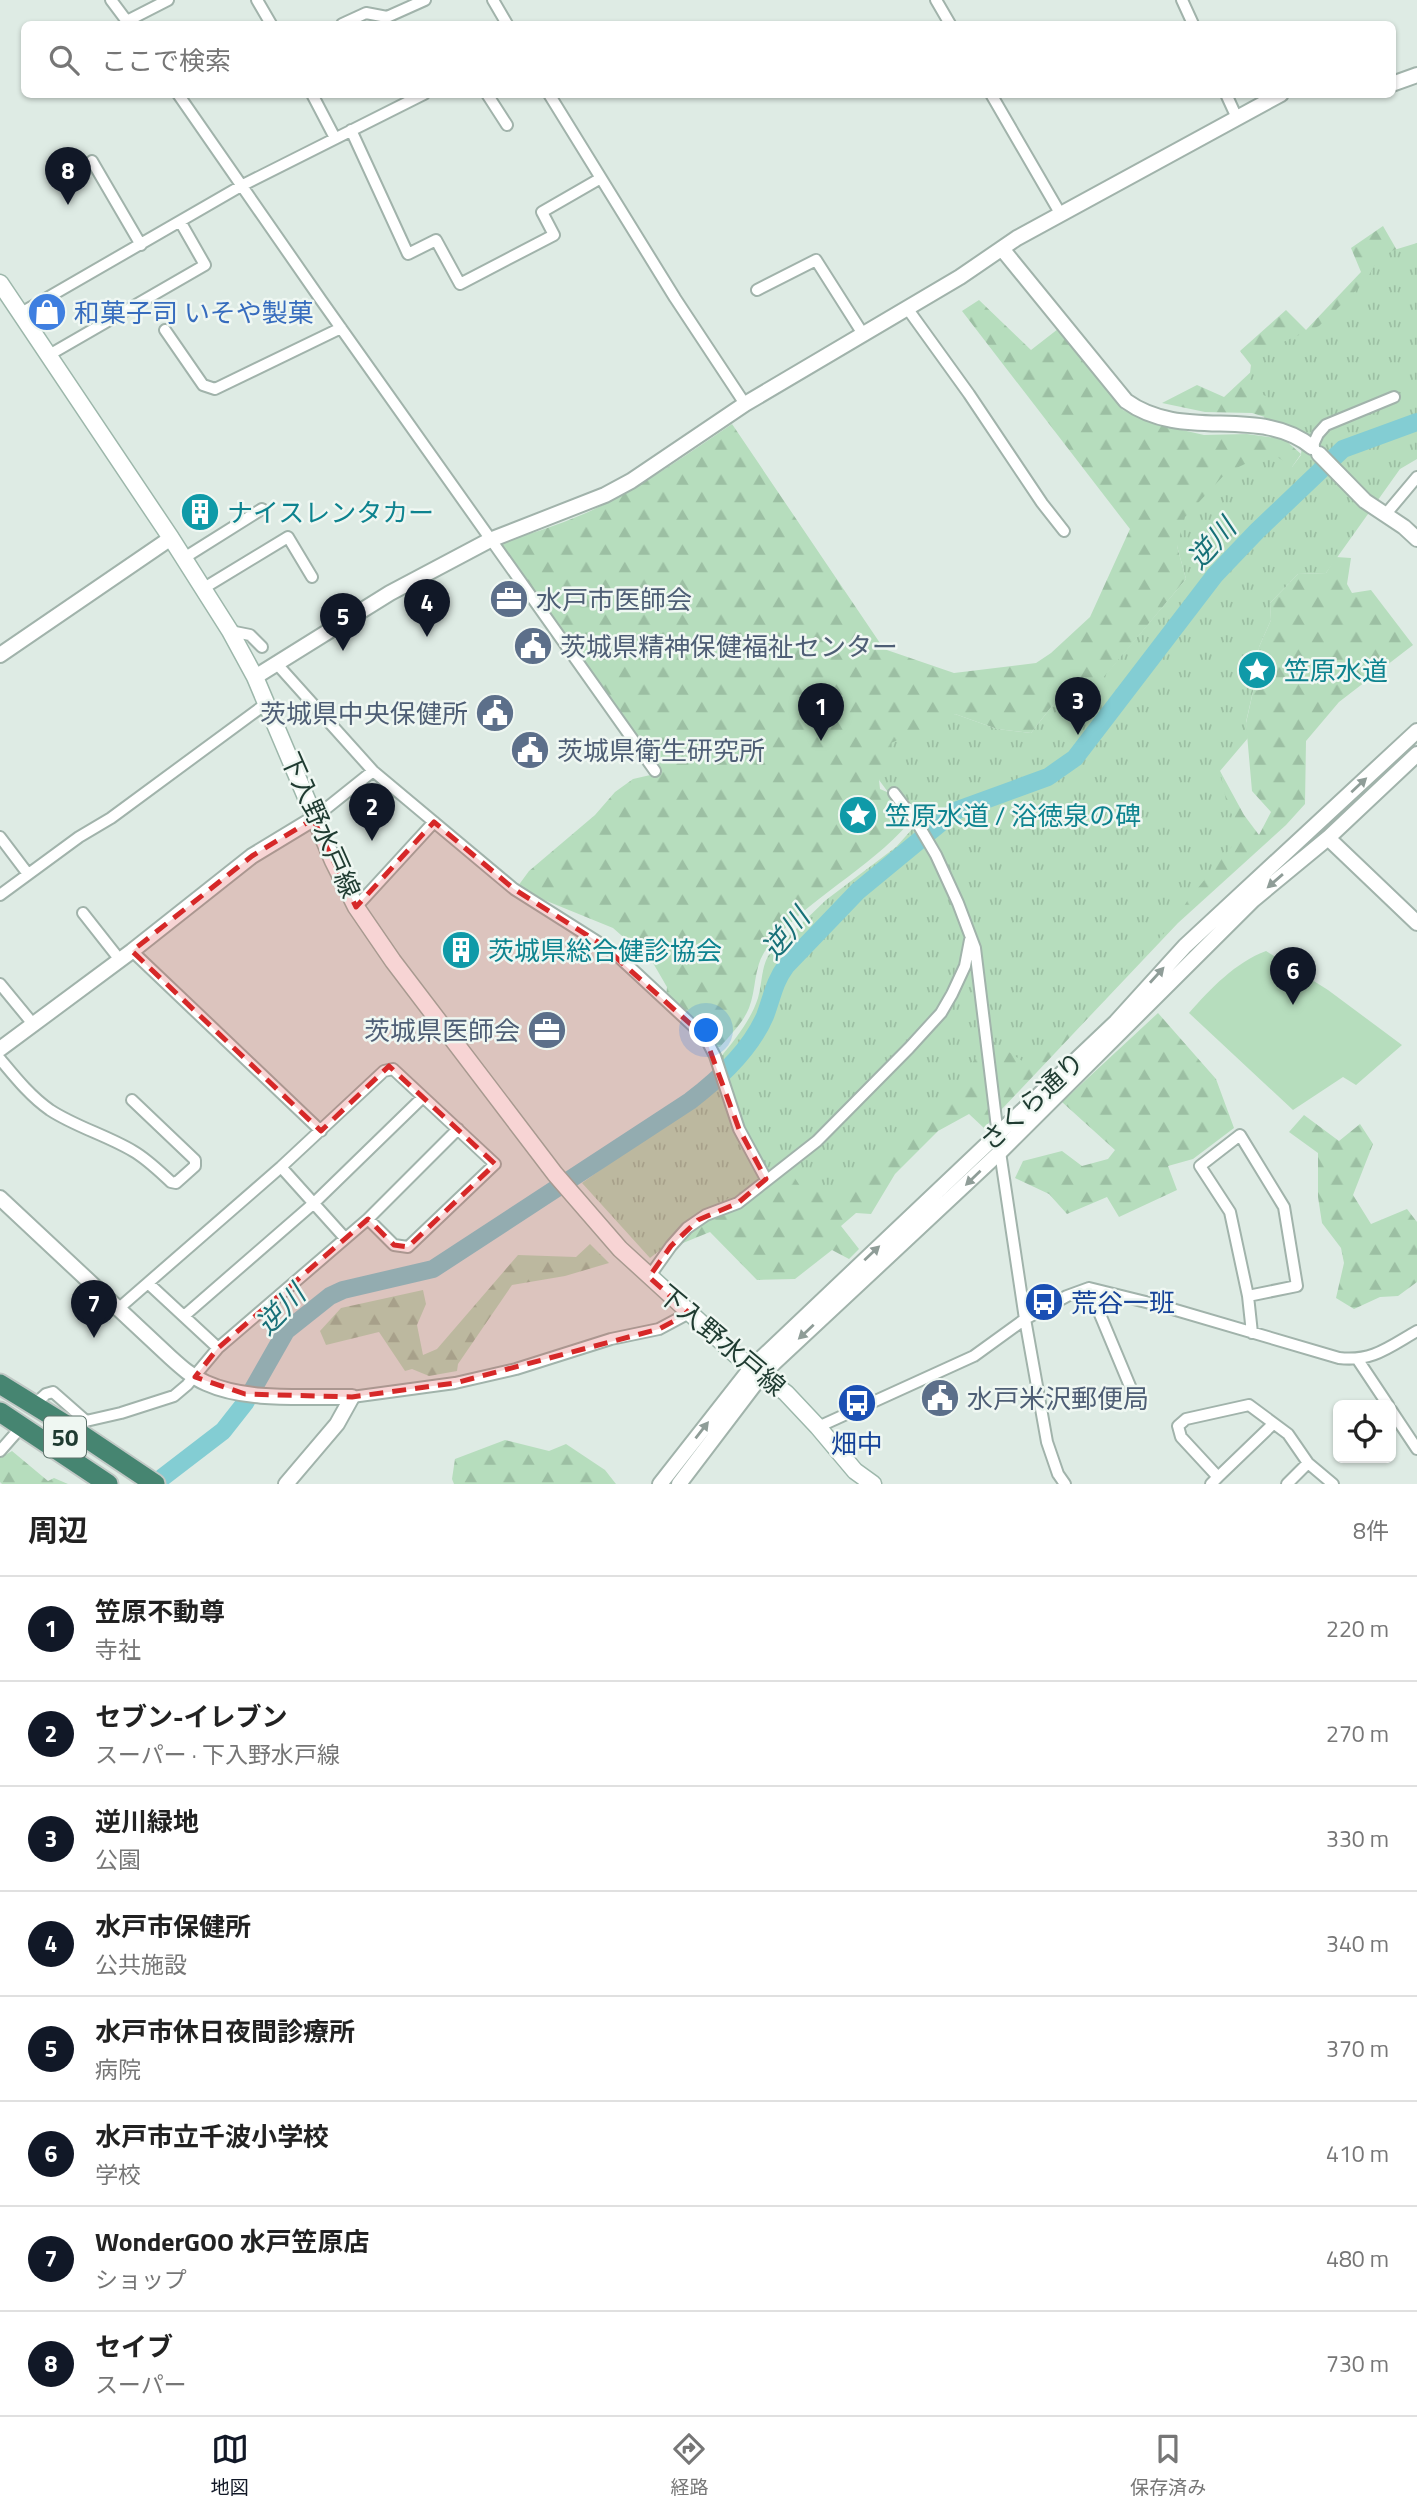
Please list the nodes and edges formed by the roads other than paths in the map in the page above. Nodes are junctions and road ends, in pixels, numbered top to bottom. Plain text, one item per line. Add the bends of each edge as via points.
1 (111, 0) edge
2 (168, 0) edge
3 (257, 0) edge
4 (425, 0) edge
5 (493, 0) edge
6 (936, 0) edge
7 (1182, 0) edge
8 (127, 21) edge
9 (131, 21) edge
10 (269, 21) edge
11 (349, 21) edge
12 (505, 21) edge
13 (948, 21) edge
14 (1192, 21) edge
15 (1417, 75) edge
16 (1396, 83) edge
17 (181, 98) edge
18 (314, 98) edge
19 (416, 98) edge
20 (490, 98) edge
21 (551, 98) edge
22 (993, 98) edge
23 (1228, 98) edge
24 (1274, 98) edge
25 (1237, 118) junction
26 (507, 125) dead end
27 (351, 130) junction
28 (335, 138) junction
29 (92, 161) dead end
30 (601, 178) junction
31 (241, 186) junction
32 (1060, 213) junction
33 (181, 223) junction
34 (141, 245) junction
35 (1003, 250) junction
36 (0, 283) edge
37 (757, 290) dead end
38 (908, 308) junction
39 (21, 313) junction
40 (341, 328) junction
41 (165, 330) dead end
42 (863, 334) junction
43 (49, 355) junction
44 (1394, 397) dead end
45 (745, 404) junction
46 (1316, 450) junction
47 (1417, 477) edge
48 (262, 509) dead end
49 (1385, 515) junction
50 (1064, 531) dead end
51 (171, 538) junction
52 (1417, 539) edge
53 (490, 540) junction
54 (184, 558) junction
55 (312, 577) dead end
56 (204, 588) junction
57 (230, 631) junction
58 (262, 647) dead end
59 (0, 655) edge
60 (276, 663) junction
61 (255, 677) junction
62 (267, 703) junction
63 (1417, 731) edge
64 (1417, 754) edge
65 (373, 771) junction
66 (655, 771) dead end
67 (894, 793) dead end
68 (313, 819) junction
69 (434, 822) junction
70 (0, 836) edge
71 (1328, 838) junction
72 (28, 874) junction
73 (0, 895) edge
74 (356, 907) junction
75 (83, 913) dead end
76 (1417, 923) edge
77 (970, 940) junction
78 (126, 955) junction
79 (0, 984) edge
80 (33, 1024) junction
81 (0, 1049) edge
82 (0, 1059) edge
83 (423, 1097) junction
84 (132, 1100) dead end
85 (458, 1129) junction
86 (321, 1131) junction
87 (998, 1133) junction
88 (1000, 1152) junction
89 (281, 1167) junction
90 (766, 1179) junction
91 (0, 1198) edge
92 (314, 1203) junction
93 (368, 1219) junction
94 (344, 1237) junction
95 (649, 1277) junction
96 (149, 1284) junction
97 (1089, 1288) junction
98 (1248, 1296) junction
99 (118, 1309) junction
100 (689, 1313) junction
101 (184, 1316) junction
102 (1025, 1319) junction
103 (1417, 1331) edge
104 (1252, 1333) junction
105 (218, 1348) junction
106 (1358, 1360) junction
107 (756, 1371) junction
108 (195, 1377) junction
109 (0, 1384) edge
110 (1132, 1391) dead end
111 (0, 1394) edge
112 (352, 1397) junction
113 (1384, 1400) edge
114 (34, 1405) junction
115 (0, 1412) edge
116 (1396, 1418) edge
117 (1273, 1424) junction
118 (818, 1426) junction
119 (8, 1428) edge
120 (1417, 1449) edge
121 (0, 1451) edge
122 (1308, 1464) junction
123 (1214, 1480) edge
124 (139, 1481) edge
125 (87, 1484) edge
126 (108, 1484) edge
127 (286, 1484) edge
128 (660, 1484) edge
129 (679, 1484) edge
130 (873, 1484) edge
131 (1065, 1484) edge
132 (1287, 1484) edge
133 (1333, 1484) edge

1 - 8 street
2 - 9 street
3 - 10 street
4 - 11 street via 387,17 366,13
5 - 12 street
6 - 13 street
7 - 14 street
15 - 16 street
17 - 31 street
18 - 28 street
19 - 27 street
20 - 26 street
21 - 30 street
22 - 32 street
23 - 25 street
24 - 25 street
25 - 32 street
27 - 28 street
27 - 30 street via 408,254 436,240 460,284 554,234 542,212
28 - 31 street
29 - 34 street
30 - 45 street
31 - 33 street
31 - 40 street
32 - 35 street
33 - 34 street
33 - 43 street via 205,265
34 - 39 street
35 - 38 street
35 - 46 street via 1126,401 1138,409 1199,425 1276,428
36 - 39 main road, 下入野水戸線
37 - 42 street via 816,260
38 - 42 street
38 - 50 street
39 - 43 main road, 下入野水戸線
40 - 41 street via 215,389 203,385
40 - 53 street
42 - 45 street
43 - 51 main road, 下入野水戸線
44 - 46 street via 1326,425 1318,434
45 - 53 street via 605,495
46 - 49 street via 1365,501
47 - 49 street
48 - 54 street
49 - 52 street
51 - 54 main road, 下入野水戸線
51 - 59 street
53 - 60 street via 390,593
53 - 66 street
54 - 56 main road, 下入野水戸線
55 - 56 street via 288,537
56 - 57 main road, 下入野水戸線
57 - 58 street via 250,635
57 - 61 main road, 下入野水戸線
60 - 61 street
60 - 65 street
61 - 62 main road, 下入野水戸線
62 - 68 main road, 下入野水戸線
62 - 72 street
87 -> 63 street, さくら通り via 1116,1022 1194,937
64 - 71 street, さくら通り
65 - 68 street
65 - 69 street
67 - 77 street via 932,848 968,925
68 - 74 main road, 下入野水戸線
68 - 78 street via 252,856
69 - 74 street
69 - 90 street via 514,889 620,958 705,1037 739,1129
70 - 72 street
71 - 76 street
71 -> 88 street, さくら通り via 1253,900
72 - 73 street
74 - 95 main road, 下入野水戸線 via 555,1174
75 - 78 street
77 - 87 street via 975,948
77 - 90 street via 965,966 941,1013 833,1126
78 - 80 street
78 - 86 street
79 - 80 street
80 - 81 street
82 - 84 street via 47,1107 145,1158 176,1182 195,1167 195,1160
83 - 85 street
83 - 86 street via 393,1069 384,1071
83 - 92 street
85 - 93 street
85 - 93 street via 495,1164 408,1247 394,1245
86 - 89 street
87 - 88 street
107 -> 87 street, さくら通り
88 - 102 street
88 -> 107 street, さくら通り
89 - 92 street
89 - 96 street
90 - 95 street via 738,1203 687,1228
91 - 99 street
92 - 94 street
92 - 101 street
93 - 94 street
94 - 105 street
95 - 100 main road, 下入野水戸線
96 - 99 street
96 - 101 street
97 - 102 street
97 - 104 street
97 - 110 street
98 - 98 street via 1230,1212 1200,1166 1240,1135 1284,1207 1297,1286
98 - 104 street
99 - 108 street
100 - 107 main road, 下入野水戸線
100 - 112 street via 659,1329 516,1369 455,1383
101 - 105 street
102 - 118 street via 974,1356
102 - 131 street via 1047,1442
103 - 106 street
104 - 106 street
105 - 108 street
106 - 113 street
107 - 118 main road, 下入野水戸線
128 -> 107 street, さくら通り
107 - 129 street, さくら通り
108 - 112 street via 235,1392
108 - 114 street via 174,1395 86,1421 53,1392
109 - 114 highway
111 - 124 highway, 50
112 - 127 street via 337,1424
114 - 124 highway
115 - 126 highway, 50
116 - 120 street
117 - 122 street via 1289,1434
117 - 123 street
117 - 123 street via 1249,1405 1186,1419 1178,1426 1181,1437
118 - 130 main road, 下入野水戸線 via 855,1471
119 - 121 street
119 - 125 highway
122 - 132 street
122 - 133 street

